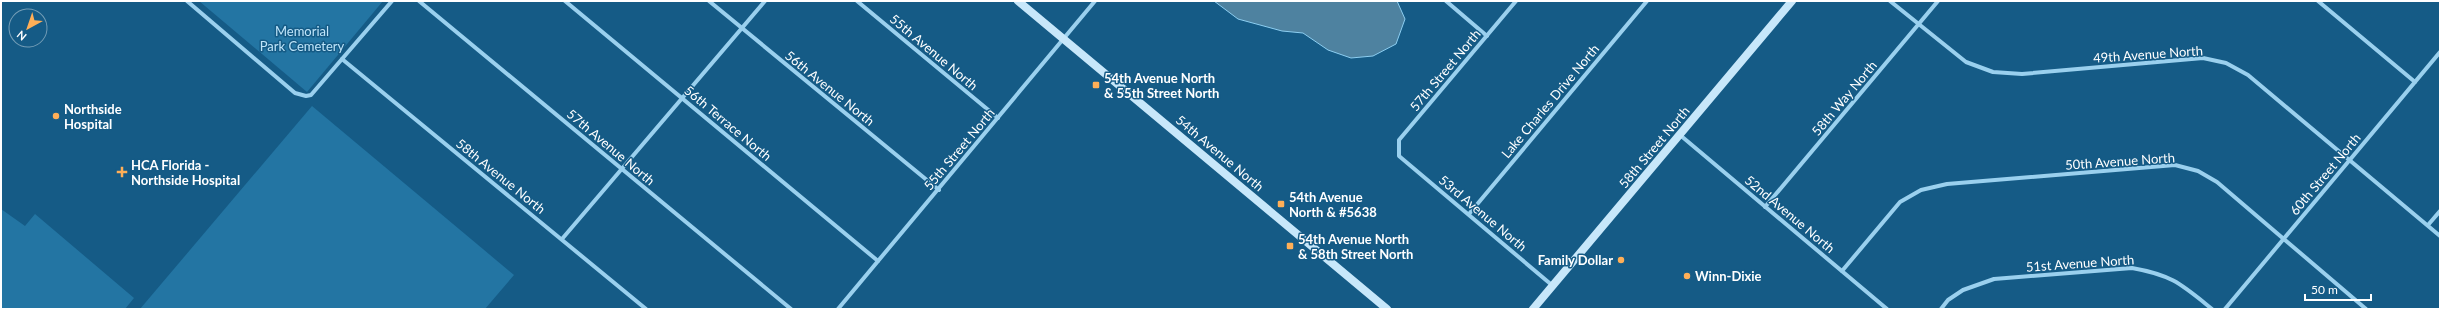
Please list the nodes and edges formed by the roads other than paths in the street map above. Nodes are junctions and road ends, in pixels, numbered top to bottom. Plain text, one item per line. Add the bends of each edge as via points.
1 (187, 1) edge
2 (392, 1) edge
3 (419, 1) edge
4 (565, 1) edge
5 (709, 1) edge
6 (765, 1) edge
7 (857, 1) edge
8 (1018, 1) edge
9 (1095, 1) edge
10 (1446, 1) edge
11 (1516, 1) edge
12 (1647, 1) edge
13 (1792, 1) edge
14 (1890, 1) edge
15 (1938, 1) edge
16 (2318, 1) edge
17 (1918, 24) junction
18 (742, 28) junction
19 (1487, 36) junction
20 (1064, 40) junction
21 (2440, 52) edge
22 (342, 59) junction
23 (2415, 82) junction
24 (682, 98) junction
25 (998, 118) junction
26 (1680, 135) junction
27 (1399, 156) joint
28 (2350, 160) junction
29 (621, 168) junction
30 (939, 190) junction
31 (1766, 207) junction
32 (2440, 211) edge
33 (1469, 214) junction
34 (2428, 226) junction
35 (2440, 236) edge
36 (562, 239) junction
37 (2283, 240) junction
38 (878, 261) junction
39 (1842, 271) junction
40 (1553, 286) junction
41 (646, 309) edge
42 (791, 309) edge
43 (838, 309) edge
44 (1388, 309) edge
45 (1533, 309) edge
46 (1887, 309) edge
47 (1941, 309) edge
48 (2212, 309) edge
49 (2225, 309) edge
50 (2366, 309) edge

1 - 22 street via 295,93 311,95
2 - 22 street
3 - 29 street, 57th Avenue North
4 - 24 street, 56th Terrace North
5 - 18 street, 56th Avenue North
6 - 18 street
7 - 25 street, 55th Avenue North
8 - 20 main road, 54th Avenue North
9 - 20 street, 55th Street North
10 - 19 street
11 - 19 street, 57th Street North
12 - 33 street, Lake Charles Drive North
13 - 26 main road, 58th Street North
14 - 17 street, 49th Avenue North
15 - 17 street, 58th Way North
16 - 23 street
17 - 28 street, 49th Avenue North via 1966,62 1993,72 2022,74 2202,58 2226,62 2248,75
17 - 31 street, 58th Way North
18 - 24 street
18 - 30 street, 56th Avenue North
19 - 27 street, 57th Street North via 1399,140
20 - 25 street, 55th Street North
20 - 44 main road, 54th Avenue North
21 - 23 street, 60th Street North
22 - 36 street, 58th Avenue North
23 - 28 street, 60th Street North
24 - 29 street
24 - 38 street, 56th Terrace North
25 - 30 street, 55th Street North
26 - 31 street, 52nd Avenue North
26 - 40 main road, 58th Street North
27 - 33 street, 53rd Avenue North
28 - 34 street, 49th Avenue North
28 - 37 street, 60th Street North
29 - 36 street
29 - 42 street, 57th Avenue North
30 - 38 street, 55th Street North
31 - 39 street, 52nd Avenue North
32 - 34 street
33 - 40 street, 53rd Avenue North
34 - 35 street, 49th Avenue North
36 - 41 street, 58th Avenue North
37 - 39 street, 50th Avenue North via 2217,182 2198,171 2175,165 1947,184 1921,190 1900,202
37 - 49 street, 60th Street North
37 - 50 street, 50th Avenue North
38 - 43 street, 55th Street North
39 - 46 street, 52nd Avenue North
40 - 45 main road, 58th Street North
47 - 48 street, 51st Avenue North via 1948,300 1963,290 1994,279 2132,268 2154,272 2178,281

